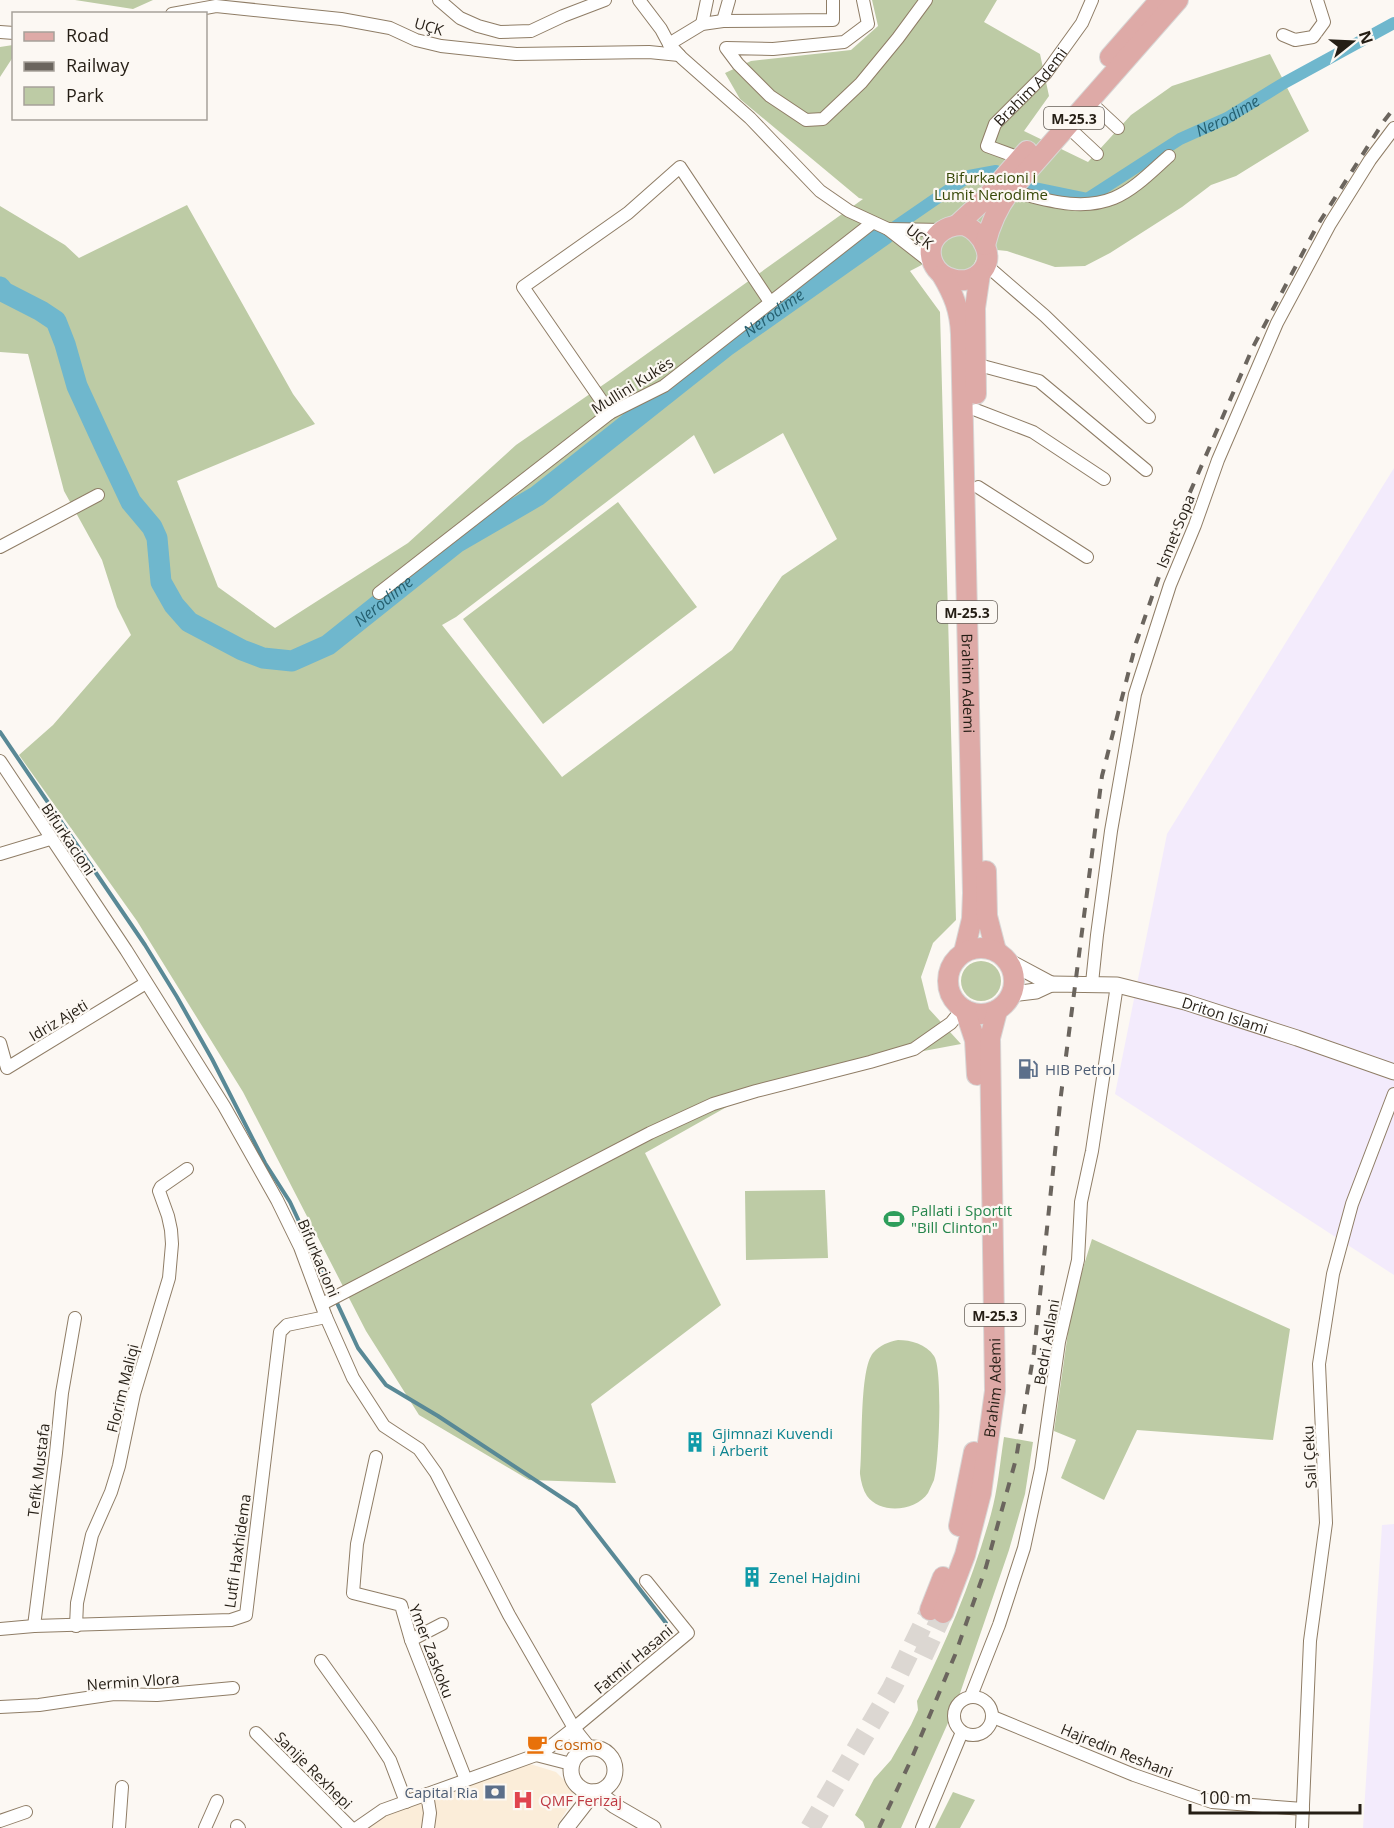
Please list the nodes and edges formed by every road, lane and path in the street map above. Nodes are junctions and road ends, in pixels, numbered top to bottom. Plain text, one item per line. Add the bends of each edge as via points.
1 (439, 0) edge
2 (605, 0) edge
3 (639, 0) edge
4 (707, 0) edge
5 (729, 0) edge
6 (833, 0) edge
7 (863, 0) edge
8 (926, 0) edge
9 (1092, 0) edge
10 (1160, 0) edge
11 (1178, 0) edge
12 (1317, 0) edge
13 (183, 12) edge
14 (723, 21) junction
15 (702, 24) junction
16 (1283, 35) dead end
17 (669, 44) junction
18 (680, 55) junction
19 (1089, 101) junction
20 (1067, 126) junction
21 (1118, 128) dead end
22 (1394, 128) edge
23 (1097, 154) dead end
24 (1169, 156) dead end
25 (1020, 159) junction
26 (1010, 191) junction
27 (872, 223) junction
28 (949, 228) junction
29 (888, 229) junction
30 (985, 245) junction
31 (938, 270) junction
32 (983, 270) junction
33 (770, 302) junction
34 (975, 364) junction
35 (976, 410) junction
36 (610, 413) junction
37 (1149, 417) dead end
38 (1146, 470) dead end
39 (1104, 478) dead end
40 (978, 487) junction
41 (98, 495) dead end
42 (0, 547) edge
43 (1087, 557) dead end
44 (379, 593) dead end
45 (0, 761) edge
46 (50, 839) junction
47 (0, 854) edge
48 (964, 952) junction
49 (1002, 956) junction
50 (146, 983) junction
51 (1092, 983) junction
52 (1051, 984) junction
53 (1117, 985) junction
54 (1012, 994) junction
55 (964, 1009) junction
56 (997, 1011) junction
57 (0, 1043) edge
58 (1394, 1072) edge
59 (1394, 1094) edge
60 (187, 1169) dead end
61 (325, 1303) junction
62 (326, 1317) junction
63 (75, 1318) dead end
64 (376, 1457) dead end
65 (646, 1581) dead end
66 (442, 1624) dead end
67 (34, 1626) junction
68 (76, 1626) junction
69 (0, 1629) edge
70 (411, 1640) junction
71 (321, 1661) dead end
72 (232, 1688) dead end
73 (971, 1696) junction
74 (0, 1707) edge
75 (993, 1717) junction
76 (574, 1728) junction
77 (962, 1732) junction
78 (256, 1733) dead end
79 (536, 1755) junction
80 (580, 1756) junction
81 (466, 1780) junction
82 (611, 1782) junction
83 (577, 1786) junction
84 (122, 1787) dead end
85 (595, 1792) junction
86 (427, 1794) junction
87 (217, 1801) dead end
88 (406, 1802) junction
89 (1303, 1809) junction
90 (26, 1812) dead end
91 (629, 1813) junction
92 (0, 1821) edge
93 (568, 1825) edge
94 (119, 1828) edge
95 (205, 1828) edge
96 (351, 1828) edge
97 (357, 1828) edge
98 (428, 1828) edge
99 (652, 1828) edge
100 (922, 1828) edge
101 (1302, 1828) edge

1 - 2 street via 460,18 500,32 531,31
3 - 17 street, UÇK
4 - 15 street
5 - 14 street
6 - 14 street via 833,20
7 - 8 street via 868,24 844,42 773,49 726,48 770,96 806,120 823,119 861,83
9 - 25 street, Brahim Ademi via 1082,23 1046,73 995,124 987,146
10 - 25 main road, M-25.3
11 - 19 main road, Brahim Ademi / M-25.3
12 - 16 street via 1324,22 1313,37 1295,40
13 - 18 street, UÇK via 216,6 341,19 390,28 441,46 516,54
14 - 15 street
15 - 17 street
17 - 18 street, UÇK
18 - 27 street, UÇK via 750,118 820,192
19 - 20 main road, Brahim Ademi / M-25.3
19 - 21 street
20 - 23 street
20 - 26 main road, Brahim Ademi / M-25.3
22 - 51 street, Ismet Sopa via 1330,224 1277,323 1170,585 1135,694 1111,831
24 - 26 street via 1115,198 1083,206
25 - 28 main road, M-25.3 via 985,199
26 - 30 main road, Brahim Ademi / M-25.3 via 993,218
27 - 29 street, UÇK
27 - 33 street, Mullini Kukës
28 - 29 street, UÇK
28 - 30 main road via 964,225 978,232
28 - 31 main road, M-25.3 via 932,247
29 - 31 street, UÇK
30 - 32 main road, Brahim Ademi / M-25.3
31 - 32 main road via 947,278 961,280
31 - 48 main road, Brahim Ademi / M-25.3 via 953,292 961,334 973,893
32 - 34 main road, Brahim Ademi / M-25.3 via 975,308
32 - 37 street via 1045,316
33 - 36 street, Mullini Kukës via 664,386
33 - 36 street via 680,167 627,213 524,287
34 - 35 main road, Brahim Ademi / M-25.3
34 - 38 street via 1039,381
35 - 39 street via 1032,432
35 - 40 main road, Brahim Ademi / M-25.3
36 - 44 street, Mullini Kukës
40 - 43 street
40 - 49 main road, Brahim Ademi / M-25.3 via 987,916
41 - 42 street
45 - 46 street, Bifurkacioni
46 - 47 street
46 - 50 street, Bifurkacioni
48 - 49 main road via 980,947
48 - 55 main road, Brahim Ademi / M-25.3 via 952,964 948,981 953,998
49 - 52 street, Driton Islami
49 - 54 main road, Brahim Ademi / M-25.3 via 1014,975
50 - 57 street, Idriz Ajeti via 8,1068
50 - 61 street, Bifurkacioni via 224,1106 277,1200
51 - 52 street, Driton Islami
51 - 53 street, Driton Islami
52 - 54 street, Driton Islami via 1036,991
53 - 58 street, Driton Islami via 1185,1002
53 - 73 street, Bedri Asllani via 1081,1202 1078,1260 1059,1342 1041,1469 1024,1548
54 - 56 main road, Brahim Ademi / M-25.3
55 - 56 main road via 981,1014
55 - 56 main road, Brahim Ademi / M-25.3 via 977,1052 983,1299 981,1396 974,1456 937,1612 965,1555 981,1493 995,1391 990,1038
55 - 61 street via 914,1049 703,1108
59 - 89 street, Sali Çeku via 1352,1204 1333,1274 1319,1364 1326,1523 1311,1641
60 - 68 street, Florim Maliqi via 159,1191 171,1230 169,1278 134,1394 119,1466 92,1535
61 - 62 street, Bifurkacioni
62 - 68 street, Lutfi Haxhidema via 287,1325 280,1332 246,1615 231,1620
62 - 76 street, Bifurkacioni via 353,1378 384,1426 419,1449 436,1473 509,1615
63 - 67 street, Tefik Mustafa
64 - 70 street, Ymer Zaskoku via 357,1544 353,1593 401,1605
65 - 76 street, Fatmir Hasani via 688,1634
66 - 70 street
67 - 68 street, Lutfi Haxhidema
67 - 69 street, Lutfi Haxhidema
70 - 81 street, Ymer Zaskoku
71 - 88 street via 390,1760
72 - 74 street, Nermin Vlora via 157,1695 114,1694
73 - 75 street via 988,1704
73 - 77 street via 959,1702 954,1715
75 - 77 street via 982,1733
75 - 89 street, Hajredin Reshani via 1198,1798
76 - 79 street
76 - 80 street, Bifurkacioni
77 - 100 street
78 - 96 street, Sanije Rexhepi
79 - 80 street
79 - 81 street
80 - 82 street via 605,1751 612,1758 615,1773
80 - 83 street via 572,1778
81 - 86 street
82 - 85 street
82 - 91 street
83 - 85 street
83 - 93 street
84 - 94 street
85 - 91 street
85 - 93 street
86 - 88 street
86 - 98 street
87 - 95 street
88 - 97 street via 383,1810
89 - 101 street, Sali Çeku
90 - 92 street
91 - 99 street

